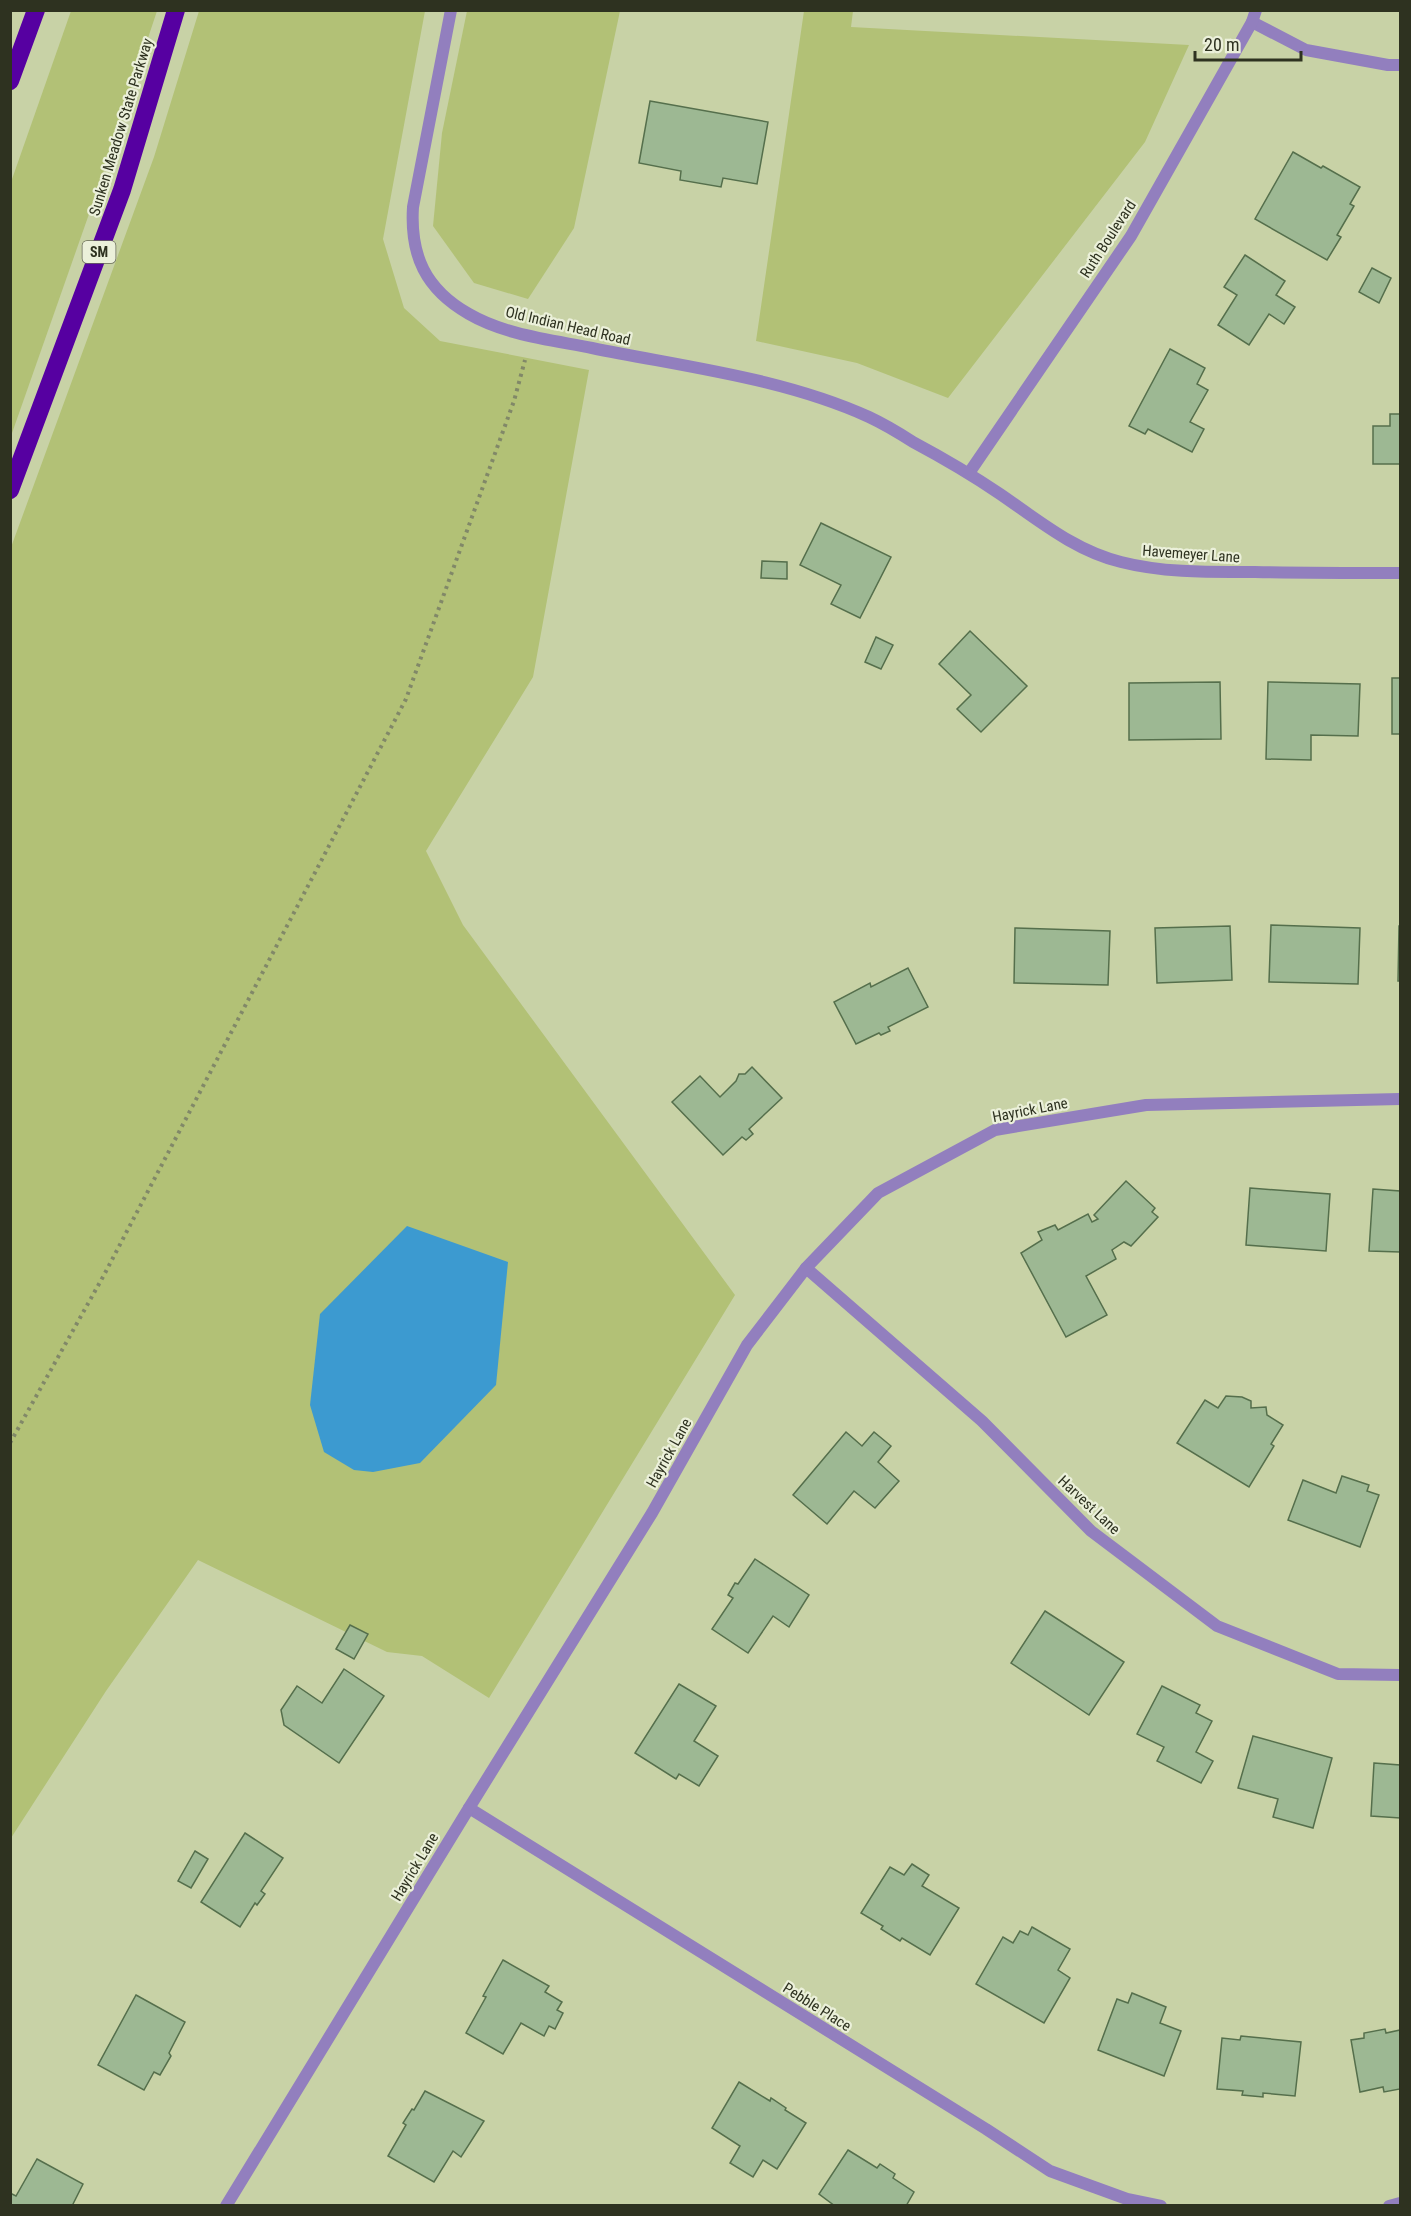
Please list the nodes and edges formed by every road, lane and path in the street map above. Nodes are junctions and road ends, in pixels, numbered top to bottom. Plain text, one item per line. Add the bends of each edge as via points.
1 (36, 10) edge
2 (176, 10) edge
3 (451, 10) edge
4 (1254, 16) edge
5 (1401, 65) edge
6 (10, 81) edge
7 (532, 336) junction
8 (969, 473) junction
9 (10, 490) edge
10 (1401, 573) edge
11 (1401, 1099) edge
12 (806, 1268) junction
13 (10, 1443) edge
14 (1401, 1675) edge
15 (469, 1808) junction
16 (1401, 2203) edge
17 (226, 2205) edge
18 (1161, 2205) edge
19 (1389, 2205) edge

1 - 6 highway
2 - 9 highway, Sunken Meadow State Parkway / SM via 122,190
3 - 7 street, Old Indian Head Road via 413,207 416,253 437,289 468,314
4 - 5 street via 1306,50
4 - 8 street, Ruth Boulevard via 1131,236
7 - 8 street, Old Indian Head Road via 807,394 870,417
7 - 13 path via 514,401 406,699 104,1275
8 - 10 street, Havemeyer Lane via 1064,538 1119,562 1206,572
11 - 12 street, Hayrick Lane via 1146,1105 995,1130 878,1193
12 - 14 street, Harvest Lane via 982,1421 1091,1531 1217,1626 1338,1674
12 - 15 street, Hayrick Lane via 747,1345 652,1513
15 - 17 street, Hayrick Lane
15 - 18 street, Pebble Place via 1050,2171 1127,2199
16 - 19 street

